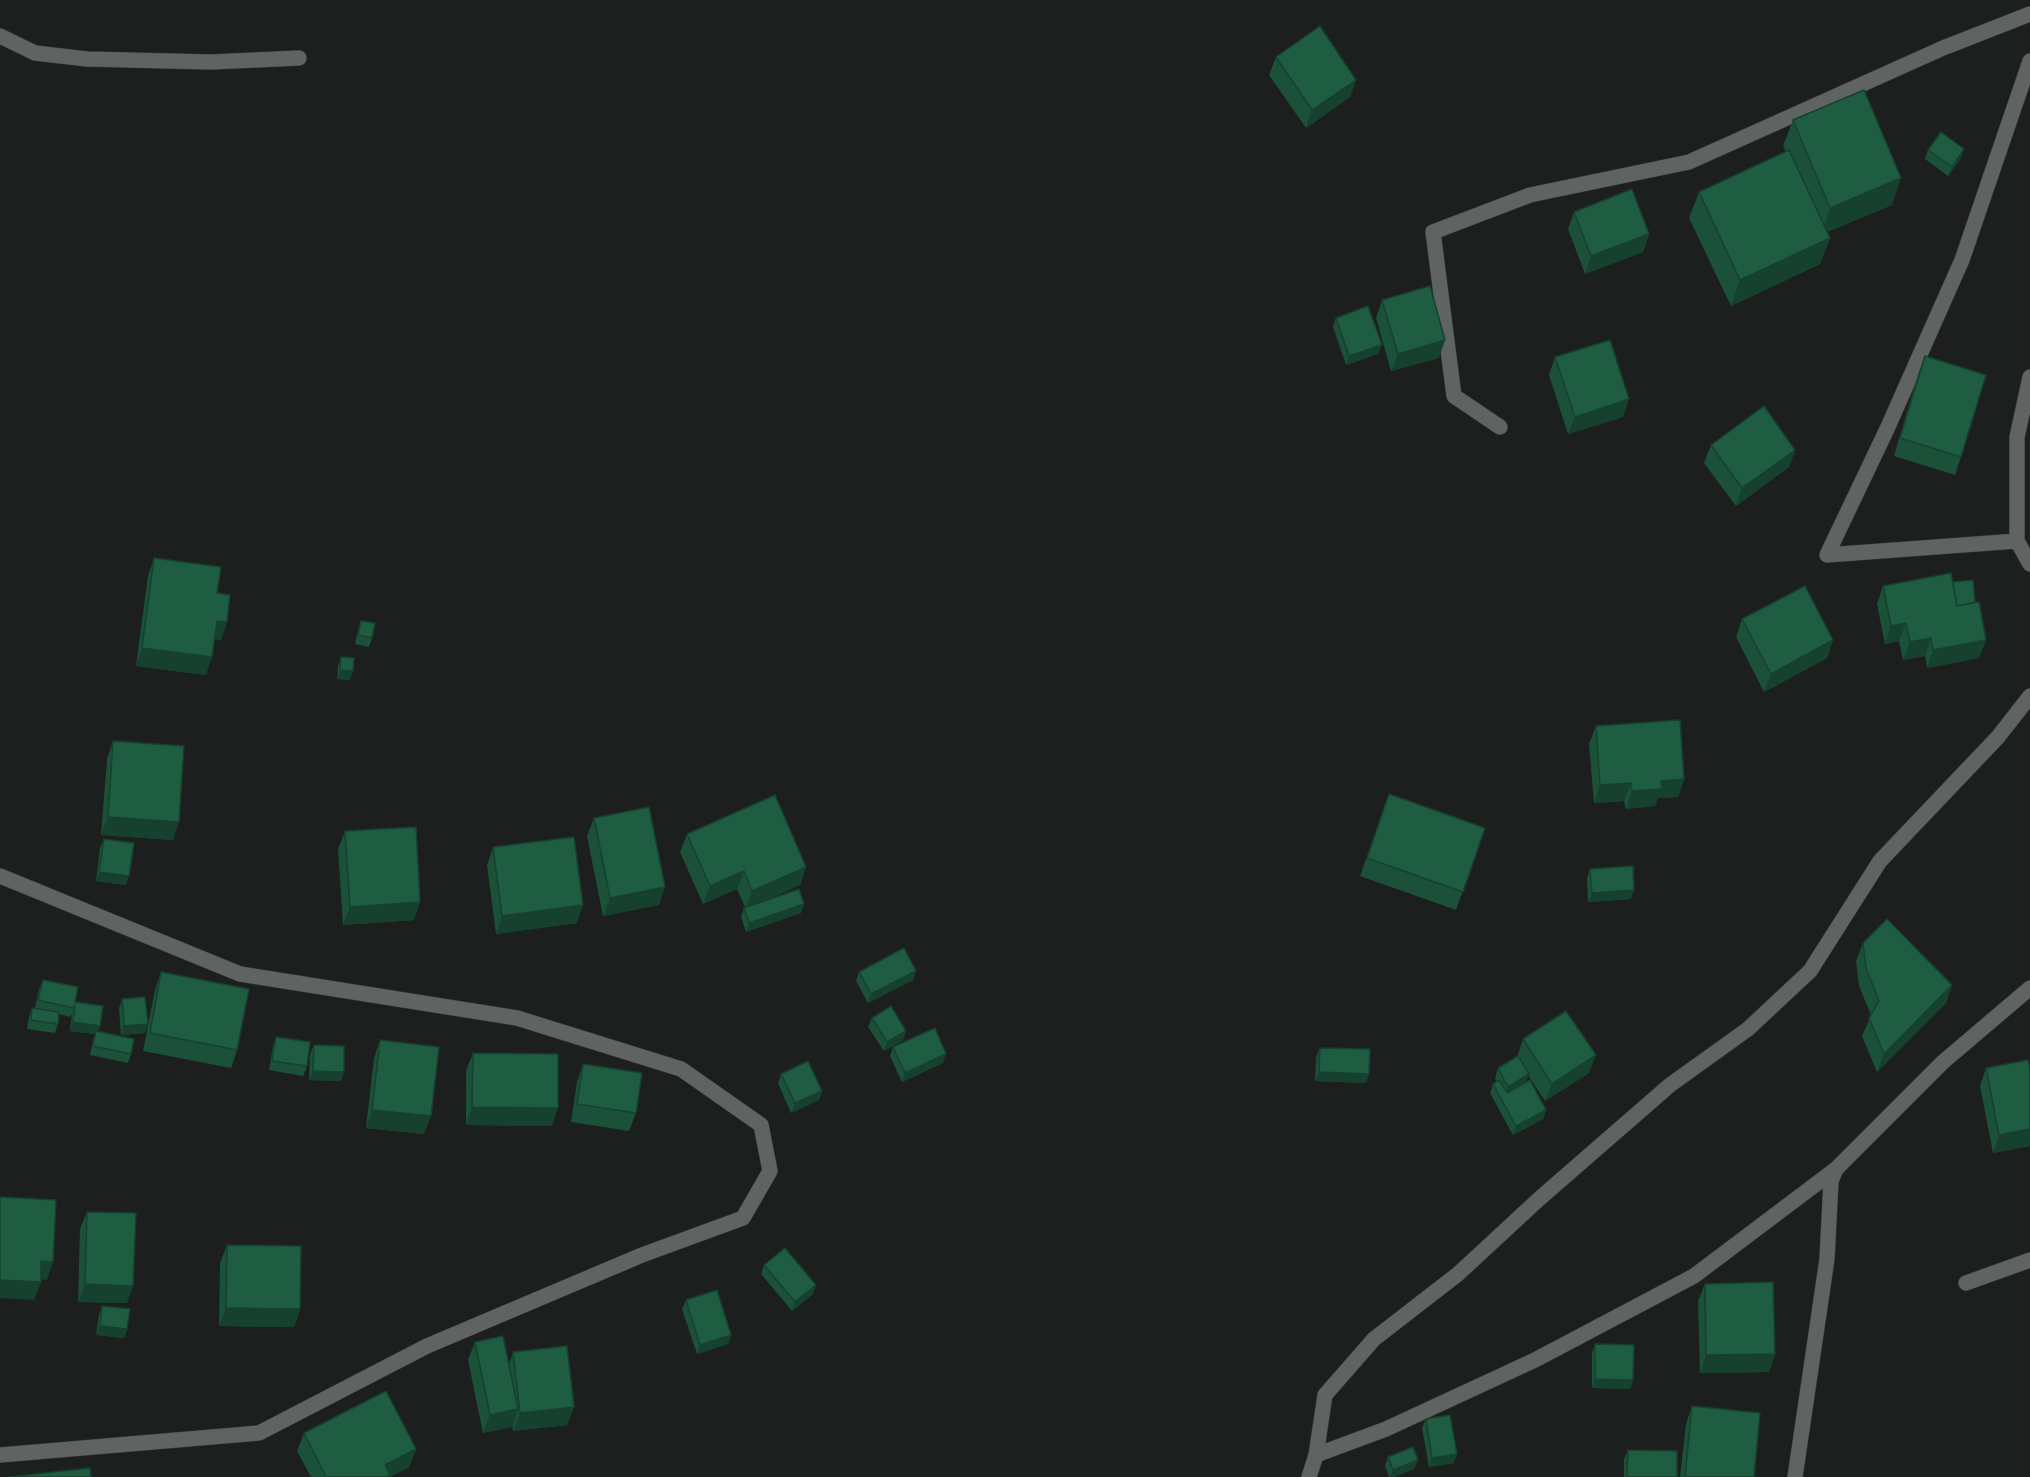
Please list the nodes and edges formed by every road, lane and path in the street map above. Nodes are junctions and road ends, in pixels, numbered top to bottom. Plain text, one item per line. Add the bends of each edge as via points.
1 (2030, 14) edge
2 (0, 36) edge
3 (299, 58) dead end
4 (2030, 61) edge
5 (2030, 377) edge
6 (1500, 427) dead end
7 (2018, 541) junction
8 (2030, 564) edge
9 (2030, 696) edge
10 (0, 876) edge
11 (2030, 988) edge
12 (1836, 1169) junction
13 (2030, 1260) edge
14 (1966, 1283) dead end
15 (0, 1455) edge
16 (1316, 1455) junction
17 (1309, 1477) edge
18 (1795, 1477) edge

1 - 6 street via 1943,48 1689,162 1530,195 1433,232 1454,396
2 - 3 street via 35,53 87,59 211,62
4 - 7 street via 1962,260 1827,555
5 - 7 street via 2017,437
7 - 8 street
9 - 16 street via 1998,737 1880,861 1810,970 1748,1029 1670,1085 1458,1274 1374,1339 1325,1395
10 - 15 street via 240,974 517,1018 681,1069 761,1125 770,1171 743,1218 642,1255 427,1346 259,1433
11 - 12 street via 1943,1062
12 - 16 street via 1694,1276 1535,1360 1386,1429
12 - 18 street via 1831,1180 1827,1259
13 - 14 street
16 - 17 street

